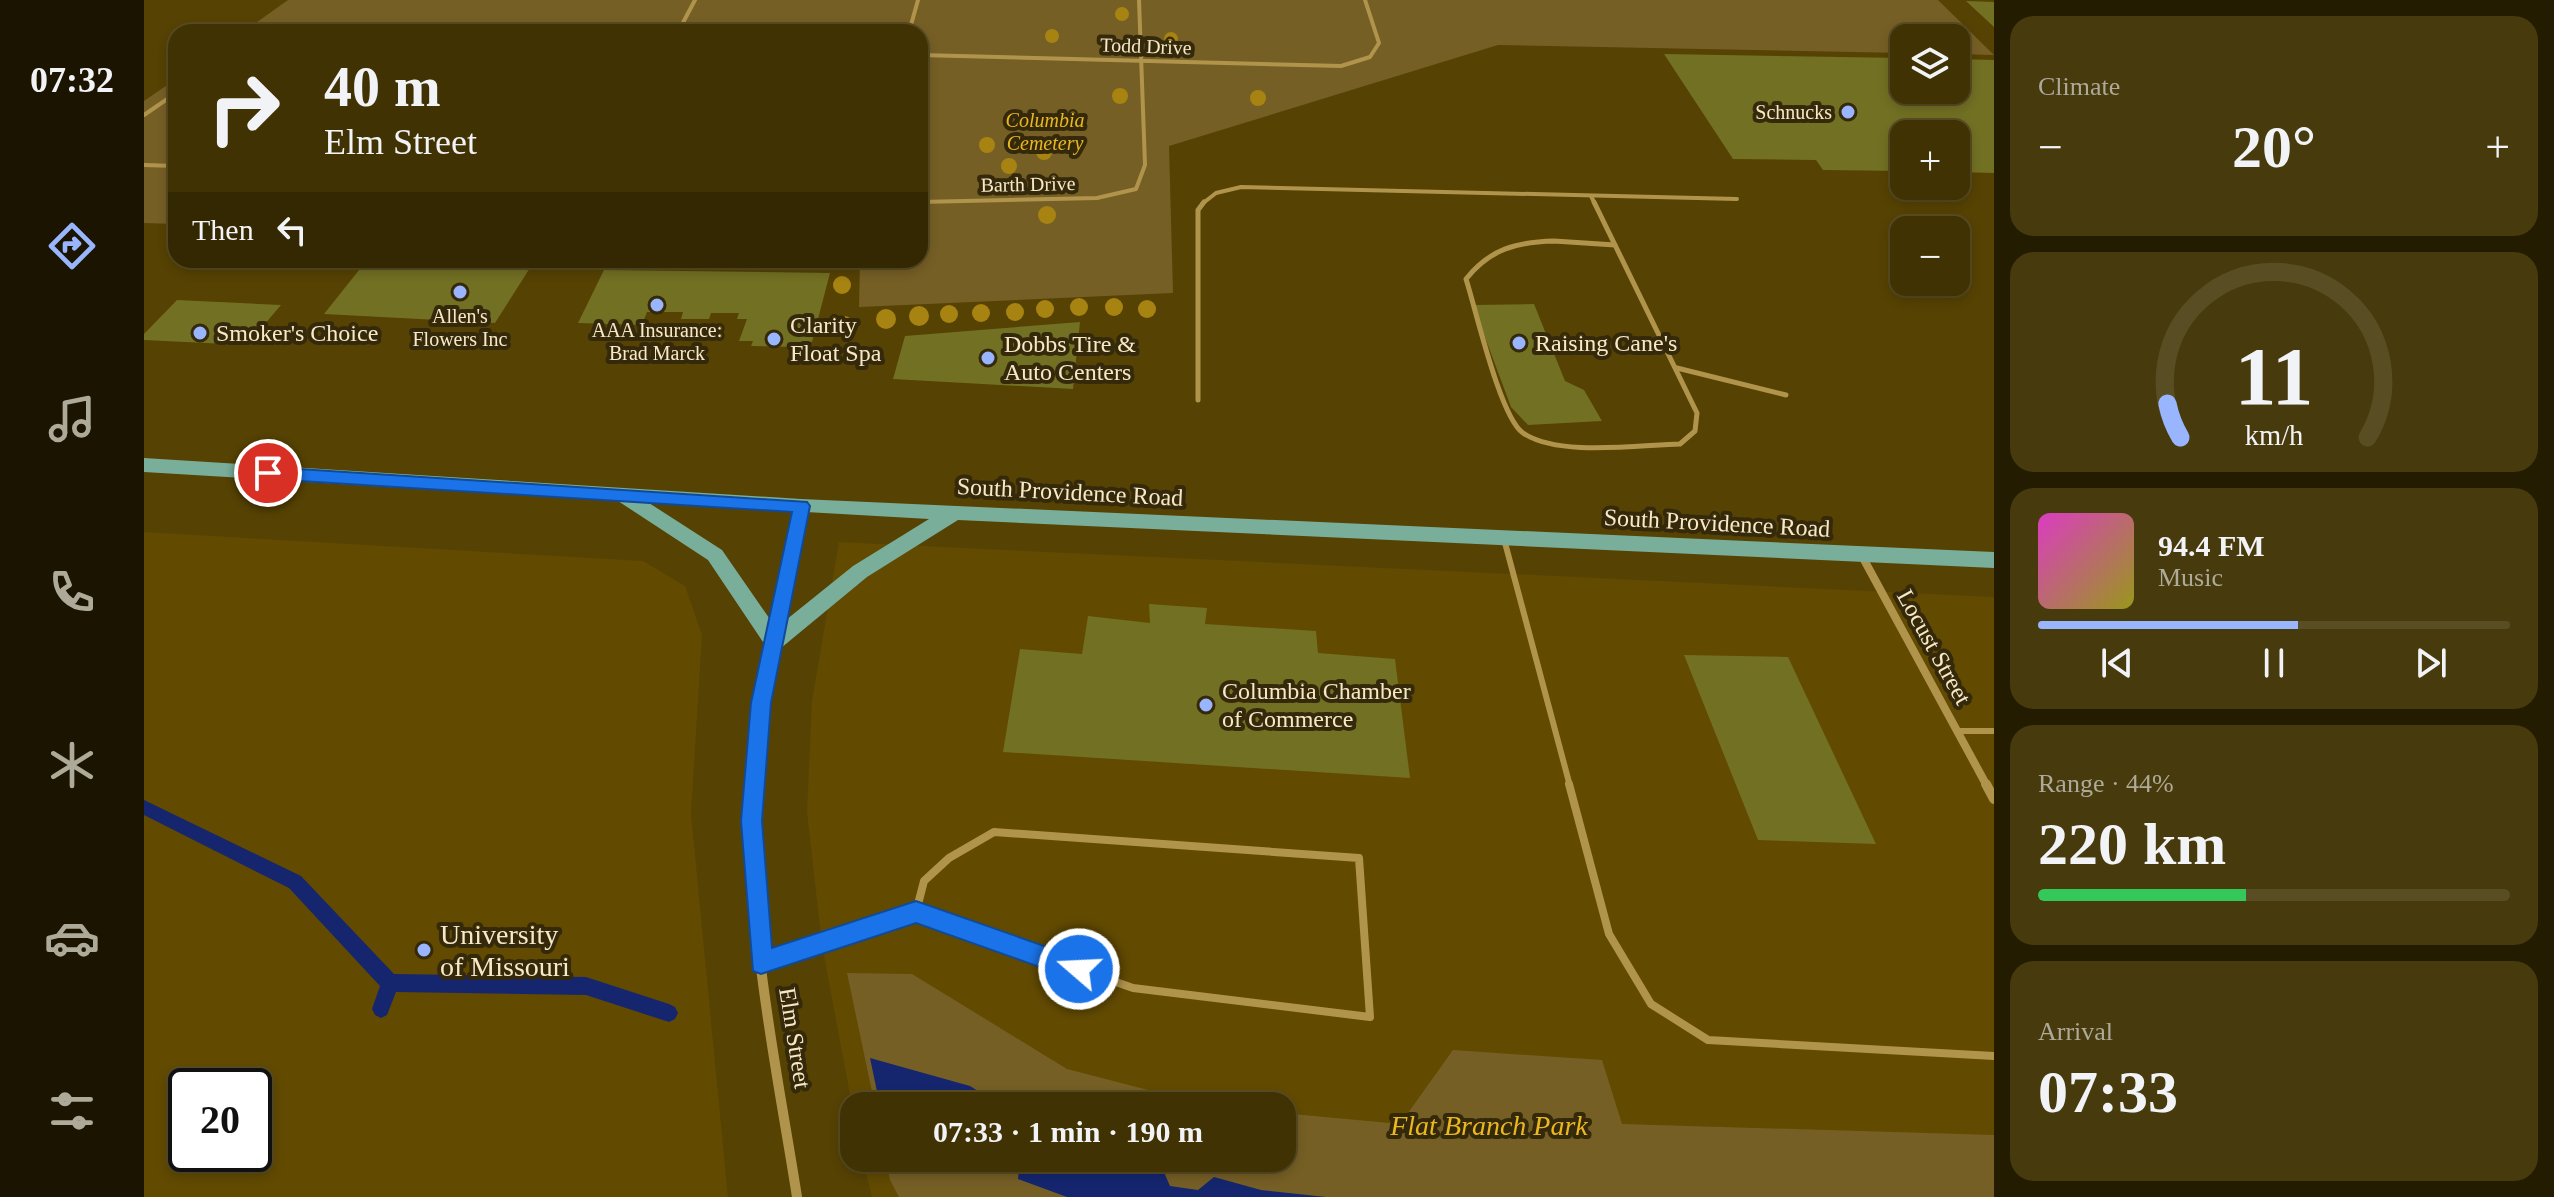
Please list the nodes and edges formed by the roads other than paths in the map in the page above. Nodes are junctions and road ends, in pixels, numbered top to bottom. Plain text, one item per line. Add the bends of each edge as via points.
1 (695, 0) edge
2 (918, 0) edge
3 (1139, 0) edge
4 (1365, 0) edge
5 (682, 24) edge
6 (911, 24) edge
7 (928, 55) edge
8 (1141, 58) junction
9 (168, 98) edge
10 (144, 115) edge
11 (144, 165) edge
12 (168, 166) edge
13 (1591, 196) junction
14 (1737, 199) dead end
15 (928, 202) edge
16 (1616, 245) junction
17 (1677, 368) junction
18 (1786, 395) dead end
19 (1198, 400) dead end
20 (144, 465) edge
21 (622, 495) junction
22 (801, 506) junction
23 (955, 513) junction
24 (1504, 538) junction
25 (1862, 556) junction
26 (1994, 560) edge
27 (774, 642) junction
28 (1957, 731) junction
29 (1994, 731) edge
30 (1994, 799) edge
31 (916, 912) junction
32 (761, 963) junction
33 (1994, 1056) edge
34 (797, 1197) edge

1 - 5 lane
2 - 6 lane
3 - 8 lane
4 - 8 lane, Todd Drive via 1379,43 1370,57 1341,66
7 - 8 lane, Todd Drive
8 - 15 lane, Barth Drive via 1145,165 1136,189 1097,198
9 - 10 lane
11 - 12 lane
13 - 14 lane
13 - 16 lane
13 - 19 lane via 1221,190 1198,210
16 - 17 lane
16 - 17 lane via 1512,243 1475,264 1466,279 1508,415 1522,433 1543,441 1680,444 1695,431 1697,413
17 - 18 lane
20 - 21 main road, South Providence Road
21 - 22 main road, South Providence Road
21 - 27 main road via 715,555
22 - 23 main road, South Providence Road
22 - 27 street, Elm Street
23 - 24 main road, South Providence Road
23 - 27 main road via 820,597
24 - 25 main road, South Providence Road
24 - 33 lane via 1609,934 1651,1004 1708,1040
25 - 26 main road, South Providence Road
25 - 28 street, Locust Street
27 - 32 street, Elm Street via 761,703 752,821
28 - 29 lane
28 - 30 street, Locust Street
31 - 31 lane via 1133,988 1370,1017 1359,858 994,832 949,858 924,881
31 - 32 lane
32 - 34 street, Elm Street

